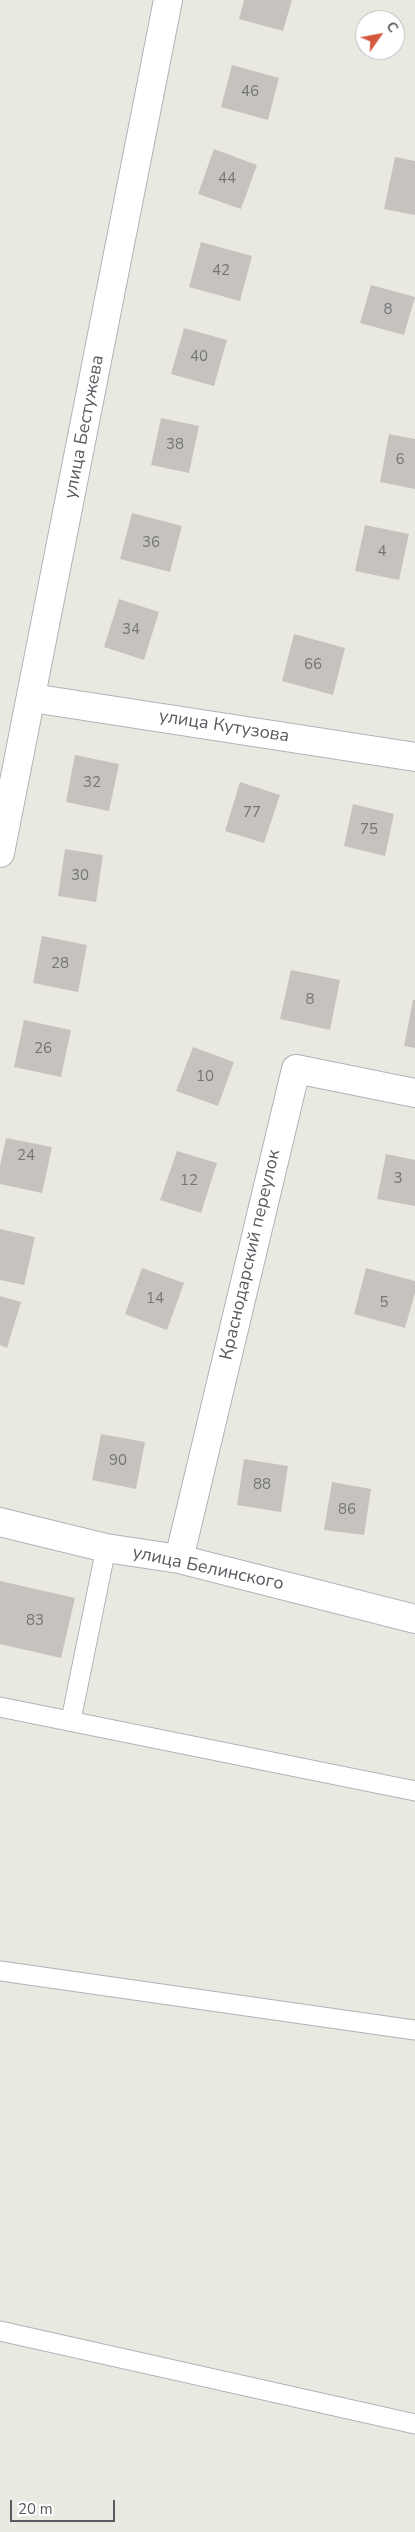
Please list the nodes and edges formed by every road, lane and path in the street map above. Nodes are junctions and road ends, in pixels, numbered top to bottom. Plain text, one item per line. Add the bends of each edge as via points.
1 (168, 0) edge
2 (32, 698) junction
3 (415, 757) edge
4 (0, 853) edge
5 (415, 1092) edge
6 (0, 1522) edge
7 (106, 1548) junction
8 (179, 1559) junction
9 (415, 1619) edge
10 (0, 1707) edge
11 (71, 1720) junction
12 (415, 1791) edge
13 (0, 1971) edge
14 (415, 2030) edge
15 (0, 2331) edge
16 (415, 2424) edge

1 - 2 street, улица Бестужева
2 - 3 street, улица Кутузова
2 - 4 street, улица Бестужева
5 - 8 street, Краснодарский переулок via 296,1069
6 - 7 street, улица Белинского
7 - 8 street, улица Белинского
7 - 11 lane
8 - 9 street, улица Белинского
10 - 11 lane
11 - 12 lane
13 - 14 lane
15 - 16 lane

